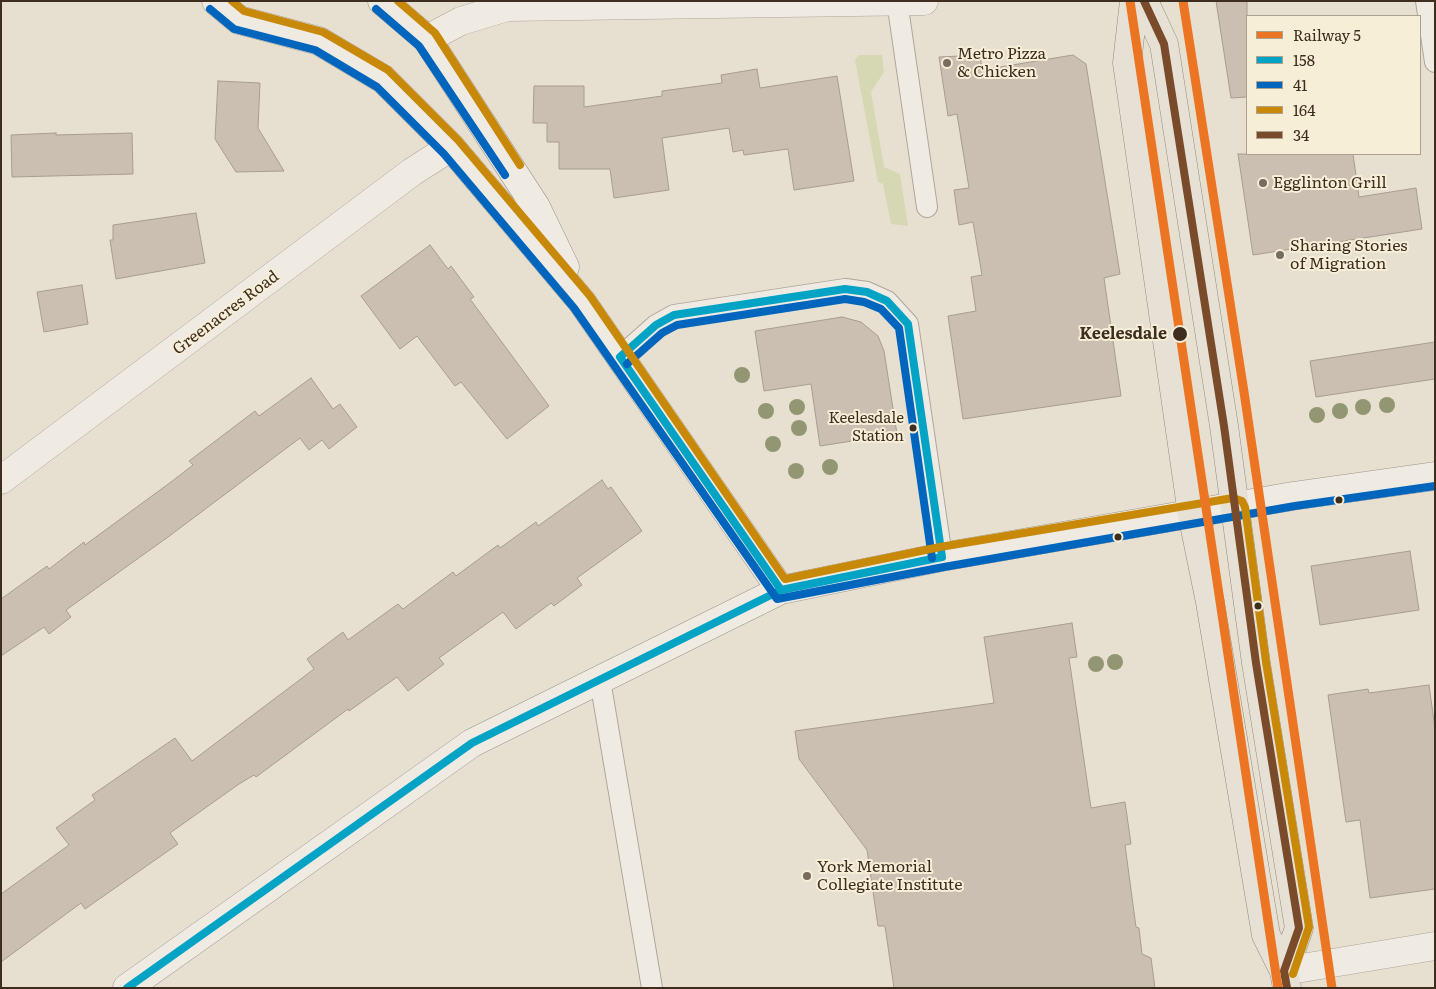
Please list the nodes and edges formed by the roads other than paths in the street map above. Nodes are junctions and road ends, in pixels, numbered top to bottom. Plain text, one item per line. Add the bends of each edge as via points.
1 (216, 1) edge
2 (382, 1) edge
3 (924, 1) edge
4 (1134, 1) edge
5 (1144, 1) edge
6 (1426, 1) edge
7 (664, 2) edge
8 (897, 2) edge
9 (426, 40) junction
10 (1435, 62) edge
11 (451, 147) junction
12 (927, 207) dead end
13 (582, 302) junction
14 (620, 358) junction
15 (1435, 476) edge
16 (1, 480) edge
17 (1235, 508) junction
18 (1192, 514) junction
19 (942, 557) junction
20 (781, 590) junction
21 (600, 680) junction
22 (1435, 946) edge
23 (1286, 979) edge
24 (127, 988) edge
25 (652, 988) edge

1 - 11 main road via 240,20 319,41 383,79
2 - 9 main road
3 - 8 main road
4 - 18 main road via 1127,63
5 - 17 main road via 1164,44
6 - 10 lane
7 - 8 main road
7 - 9 main road via 506,6 461,21
8 - 12 lane
9 - 13 main road via 536,207
11 - 13 main road
11 - 16 main road, Greenacres Road via 412,172
13 - 14 main road
14 - 19 lane via 656,325 674,315 845,289 867,292 888,301 908,324
14 - 20 main road
15 - 17 main road via 1293,496
17 - 18 main road
17 - 23 main road via 1256,663 1299,928
18 - 19 main road
18 - 23 main road via 1266,935
19 - 20 main road
20 - 21 main road
21 - 24 main road via 472,743
21 - 25 lane
22 - 23 main road

